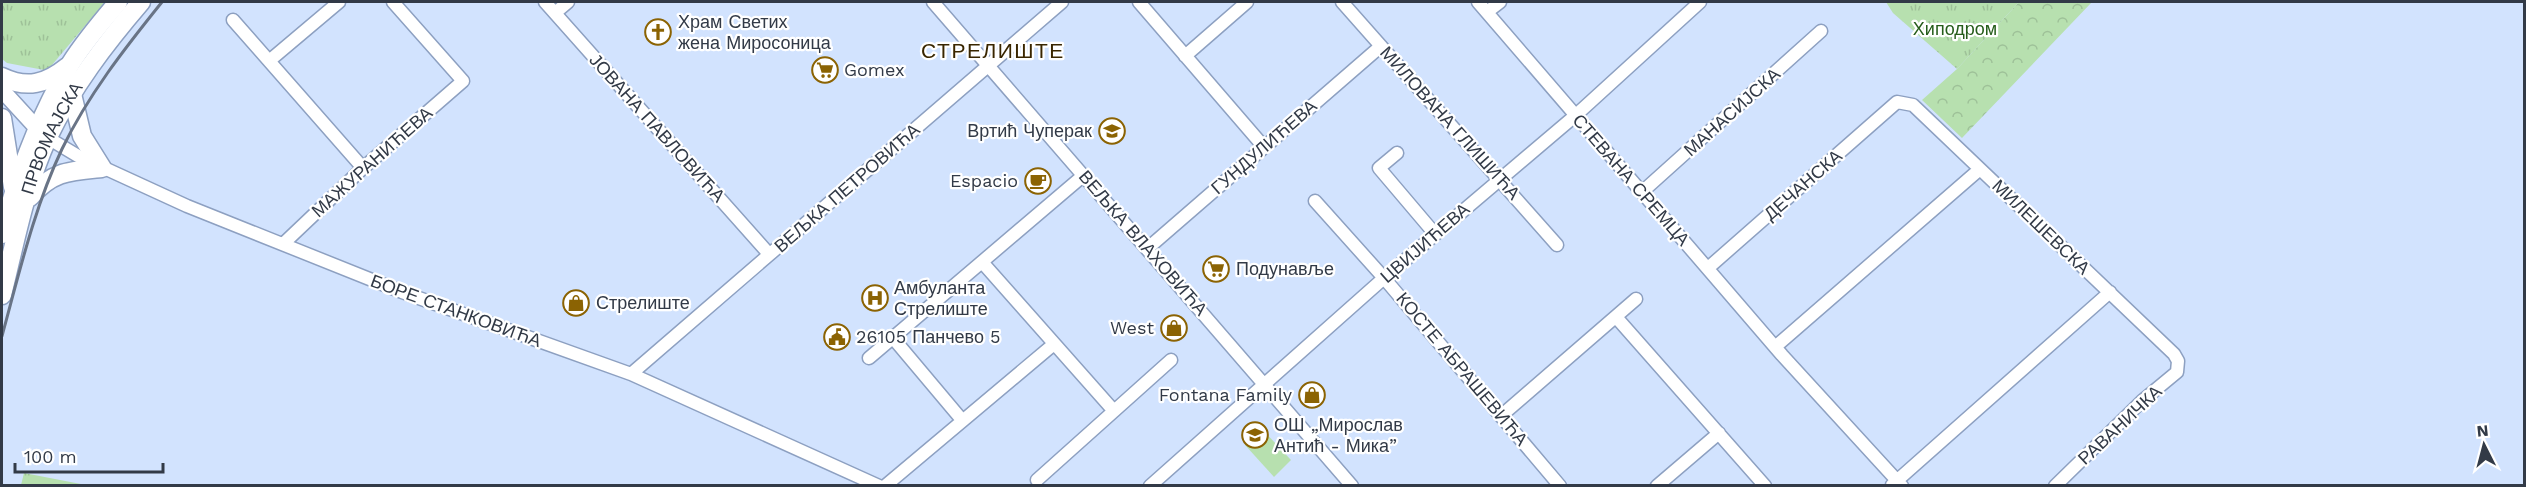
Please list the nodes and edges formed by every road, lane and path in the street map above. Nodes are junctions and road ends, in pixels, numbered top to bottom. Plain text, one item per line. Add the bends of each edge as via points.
1 (118, 2) edge
2 (141, 2) edge
3 (339, 2) edge
4 (393, 2) edge
5 (545, 2) edge
6 (568, 2) edge
7 (933, 2) edge
8 (1062, 2) edge
9 (1139, 2) edge
10 (1247, 2) edge
11 (1342, 2) edge
12 (1478, 2) edge
13 (1500, 2) edge
14 (1700, 2) edge
15 (1487, 12) junction
16 (555, 13) junction
17 (233, 20) dead end
18 (1821, 31) dead end
19 (1381, 46) junction
20 (1185, 56) junction
21 (269, 61) junction
22 (989, 64) junction
23 (69, 66) junction
24 (2, 77) edge
25 (2, 90) edge
26 (72, 94) junction
27 (1897, 102) joint
28 (1576, 115) junction
29 (2, 118) edge
30 (42, 134) junction
31 (1264, 147) junction
32 (1397, 153) dead end
33 (102, 168) junction
34 (363, 168) junction
35 (1980, 169) junction
36 (1084, 175) junction
37 (1499, 179) junction
38 (1642, 192) junction
39 (19, 198) junction
40 (1315, 201) dead end
41 (2, 234) edge
42 (1435, 234) junction
43 (283, 244) junction
44 (1557, 245) dead end
45 (1148, 248) junction
46 (769, 254) junction
47 (982, 262) junction
48 (1708, 268) junction
49 (1384, 278) junction
50 (2110, 292) junction
51 (2, 295) edge
52 (1636, 299) dead end
53 (1616, 317) junction
54 (893, 339) junction
55 (1054, 344) junction
56 (1775, 347) junction
57 (868, 358) dead end
58 (1171, 360) dead end
59 (2178, 361) joint
60 (631, 374) junction
61 (1264, 386) junction
62 (1114, 411) junction
63 (1502, 415) junction
64 (962, 420) junction
65 (1719, 432) junction
66 (1037, 480) dead end
67 (1897, 484) edge
68 (879, 486) edge
69 (885, 486) edge
70 (1150, 486) edge
71 (1352, 486) edge
72 (1560, 486) edge
73 (1657, 486) edge
74 (1765, 486) edge
75 (2055, 486) edge

1 - 23 main road, ПРВОМАЈСКА
2 - 26 main road, ПРВОМАЈСКА
3 - 21 street
4 - 34 street, МАЖУРАНИЋЕВА via 463,81
5 - 16 street, ЈОВАНА ПАВЛОВИЋА
6 - 16 street
7 - 22 street, ВЕЉКА ВЛАХОВИЋА
8 - 22 street, ВЕЉКА ПЕТРОВИЋА
9 - 20 street
10 - 20 street
11 - 19 street, МИЛОВАНА ГЛИШИЋА
12 - 15 street, СТЕВАНА СРЕМЦА
13 - 15 street
14 - 28 street, ЦВИЈИЋЕВА
15 - 28 street, СТЕВАНА СРЕМЦА
16 - 46 street, ЈОВАНА ПАВЛОВИЋА
17 - 21 street
18 - 38 street, МАНАСИЈСКА
19 - 31 street, ГУНДУЛИЋЕВА
19 - 37 street, МИЛОВАНА ГЛИШИЋА
20 - 31 street
21 - 34 street
22 - 36 street, ВЕЉКА ВЛАХОВИЋА
22 - 46 street, ВЕЉКА ПЕТРОВИЋА
23 - 24 main road via 55,77 33,85
23 - 30 main road, ПРВОМАЈСКА
25 - 30 street
26 - 30 main road, ПРВОМАЈСКА
26 - 33 main road via 82,136
27 - 35 street, МИЛЕШЕВСКА via 1913,105
27 - 48 street, ДЕЧАНСКА
28 - 37 street, ЦВИЈИЋЕВА
28 - 38 street, СТЕВАНА СРЕМЦА
29 - 39 main road
30 - 33 street, БОРЕ СТАНКОВИЋА
30 - 39 main road, ПРВОМАЈСКА
31 - 45 street, ГУНДУЛИЋЕВА
32 - 42 street via 1379,168
33 - 39 main road via 49,178
33 - 43 street, БОРЕ СТАНКОВИЋА
34 - 43 street, МАЖУРАНИЋЕВА
35 - 50 street, МИЛЕШЕВСКА
35 - 56 street
36 - 45 street, ВЕЉКА ВЛАХОВИЋА
36 - 47 street
37 - 42 street, ЦВИЈИЋЕВА
37 - 44 street, МИЛОВАНА ГЛИШИЋА
38 - 48 street, СТЕВАНА СРЕМЦА
39 - 41 main road, ПРВОМАЈСКА
39 - 51 main road, ПРВОМАЈСКА
40 - 49 street, КОСТЕ АБРАШЕВИЋА
42 - 49 street, ЦВИЈИЋЕВА
43 - 60 street, БОРЕ СТАНКОВИЋА via 402,292
45 - 61 street, ВЕЉКА ВЛАХОВИЋА
46 - 60 street, ВЕЉКА ПЕТРОВИЋА
47 - 54 street
47 - 55 street
48 - 56 street, СТЕВАНА СРЕМЦА
49 - 61 street, ЦВИЈИЋЕВА
49 - 63 street, КОСТЕ АБРАШЕВИЋА
50 - 59 street, МИЛЕШЕВСКА
50 - 67 street
52 - 53 street
53 - 63 street
53 - 65 street
54 - 57 street
54 - 64 street
55 - 62 street
55 - 64 street
56 - 67 street, СТЕВАНА СРЕМЦА
58 - 62 street
59 - 75 street, РАВАНИЧКА via 2177,372
60 - 68 street, БОРЕ СТАНКОВИЋА
61 - 70 street, ЦВИЈИЋЕВА
61 - 71 street, ВЕЉКА ВЛАХОВИЋА
62 - 66 street
63 - 72 street, КОСТЕ АБРАШЕВИЋА
64 - 69 street
65 - 73 street
65 - 74 street

